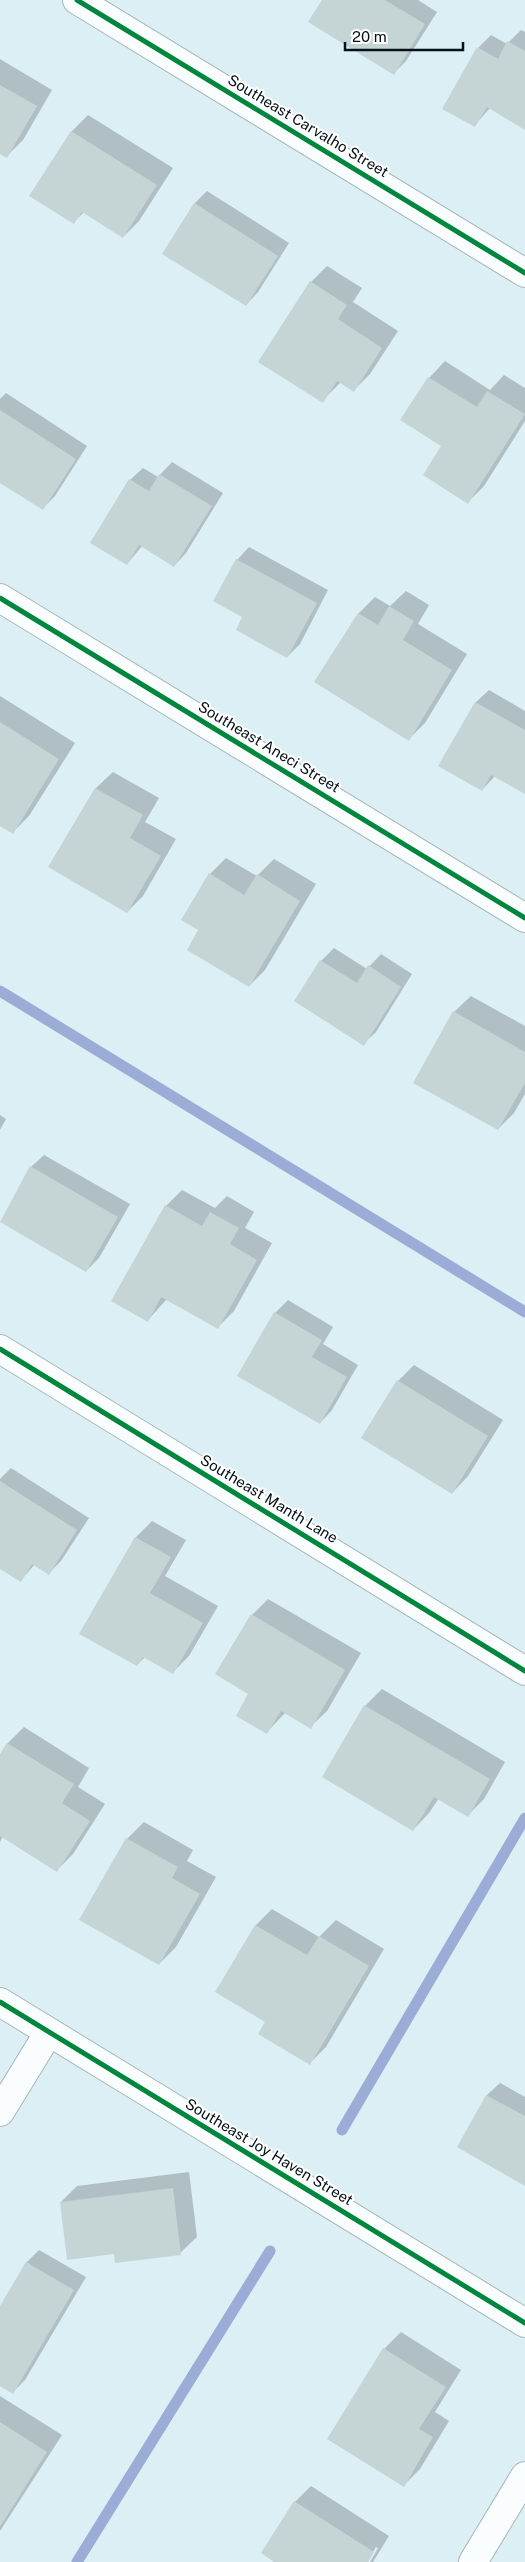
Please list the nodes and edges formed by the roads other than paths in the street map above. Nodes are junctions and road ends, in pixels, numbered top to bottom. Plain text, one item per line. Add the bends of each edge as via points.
1 (77, 0) edge
2 (525, 272) edge
3 (0, 598) edge
4 (525, 918) edge
5 (0, 1350) edge
6 (525, 1671) edge
7 (0, 2002) edge
8 (49, 2032) junction
9 (0, 2112) edge
10 (525, 2323) edge
11 (525, 2476) edge
12 (472, 2562) edge

1 - 2 street, Southeast Carvalho Street
3 - 4 street, Southeast Aneci Street
5 - 6 street, Southeast Manth Lane
7 - 8 street, Southeast Joy Haven Street
8 - 9 street
8 - 10 street, Southeast Joy Haven Street
11 - 12 street

